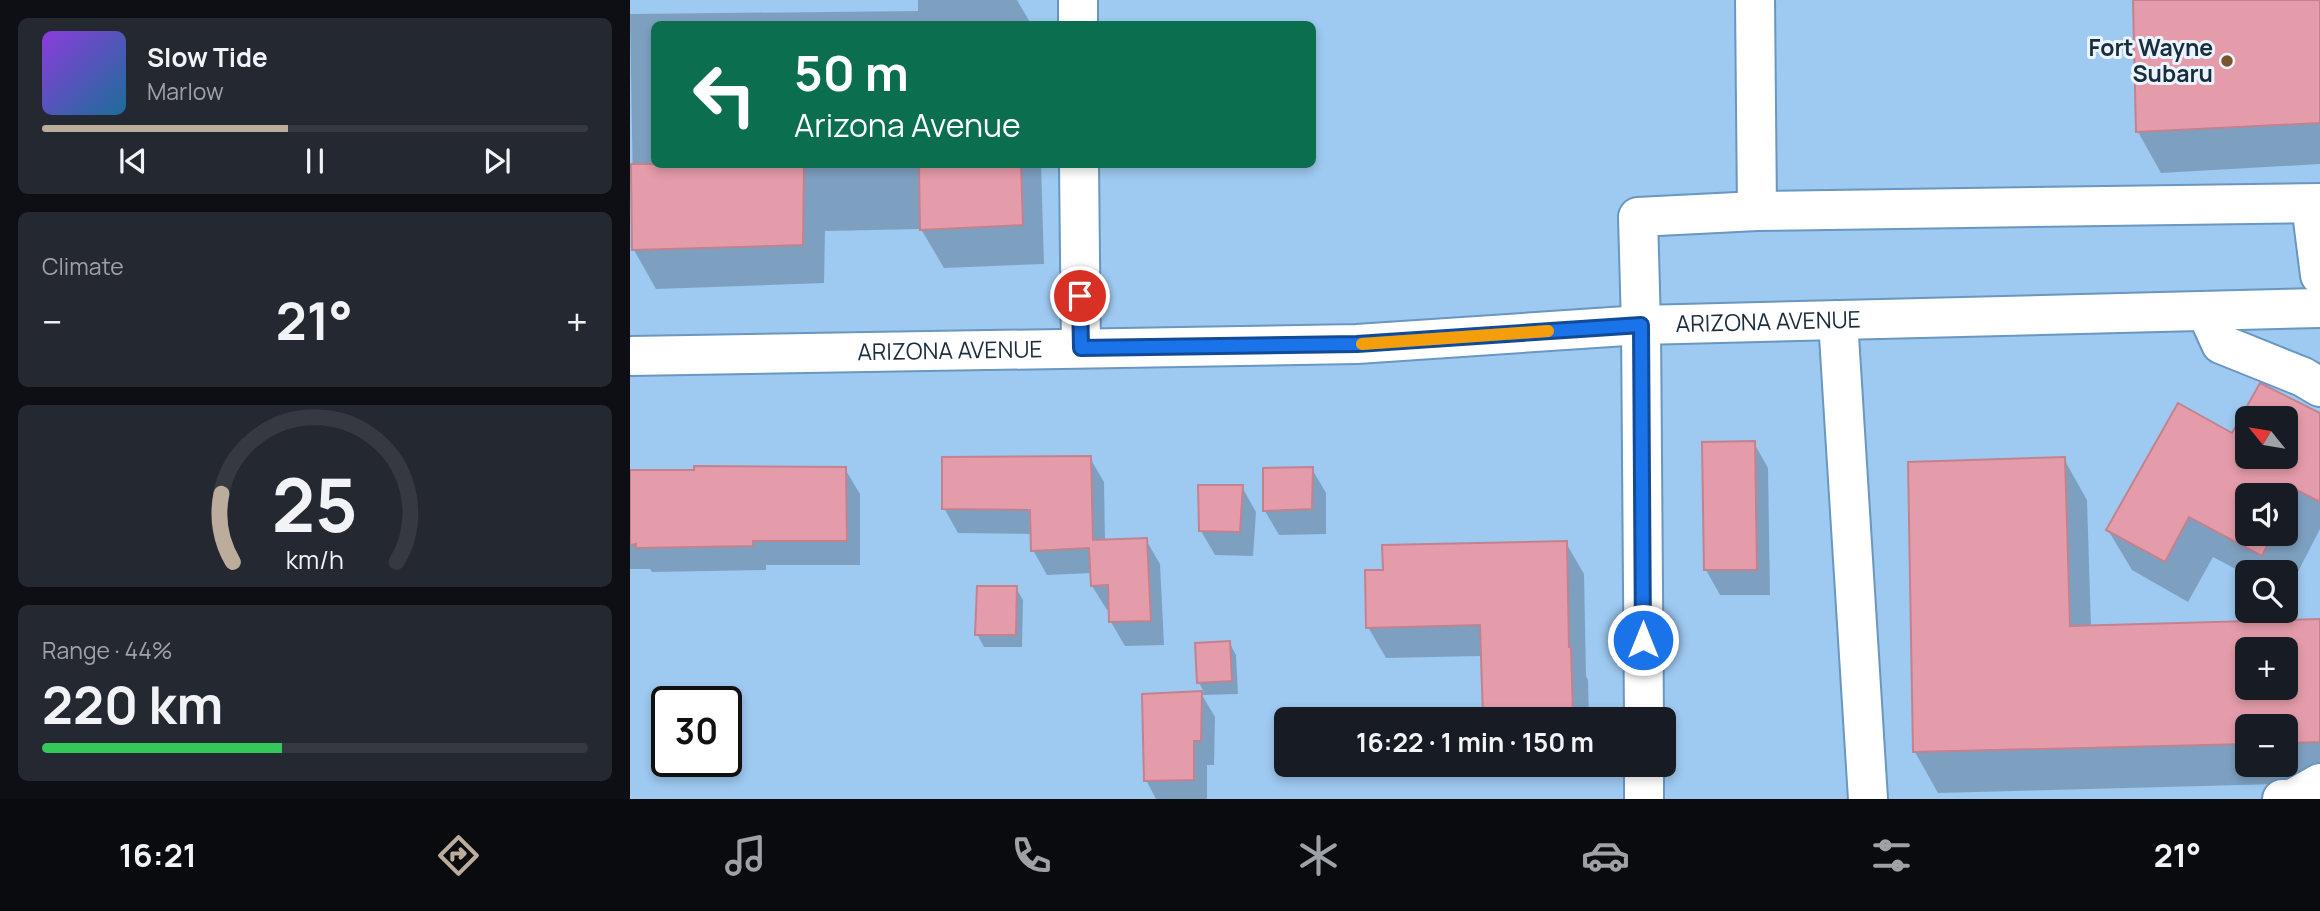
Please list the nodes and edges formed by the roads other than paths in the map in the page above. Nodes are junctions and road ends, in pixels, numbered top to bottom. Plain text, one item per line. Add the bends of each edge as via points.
1 (1078, 0) edge
2 (1755, 0) edge
3 (1079, 21) edge
4 (1080, 168) edge
5 (2316, 204) edge
6 (1757, 211) junction
7 (2320, 275) edge
8 (2320, 308) edge
9 (2206, 311) junction
10 (1838, 320) junction
11 (1641, 325) junction
12 (1081, 348) junction
13 (630, 356) edge
14 (2320, 387) edge
15 (1644, 707) edge
16 (1644, 777) edge
17 (2320, 783) edge
18 (1644, 799) edge
19 (1868, 799) edge
20 (2282, 799) edge
21 (2292, 799) edge

1 - 3 street
2 - 6 street
4 - 12 street
5 - 6 street
5 - 7 street
6 - 11 street via 1638,217
8 - 9 street, ARIZONA AVENUE
9 - 10 street, ARIZONA AVENUE
9 - 14 street via 2221,344
10 - 11 street, ARIZONA AVENUE
10 - 19 street
11 - 12 street, ARIZONA AVENUE via 1357,344
11 - 15 street
12 - 13 street, ARIZONA AVENUE
16 - 18 street
17 - 21 street
20 - 21 street

